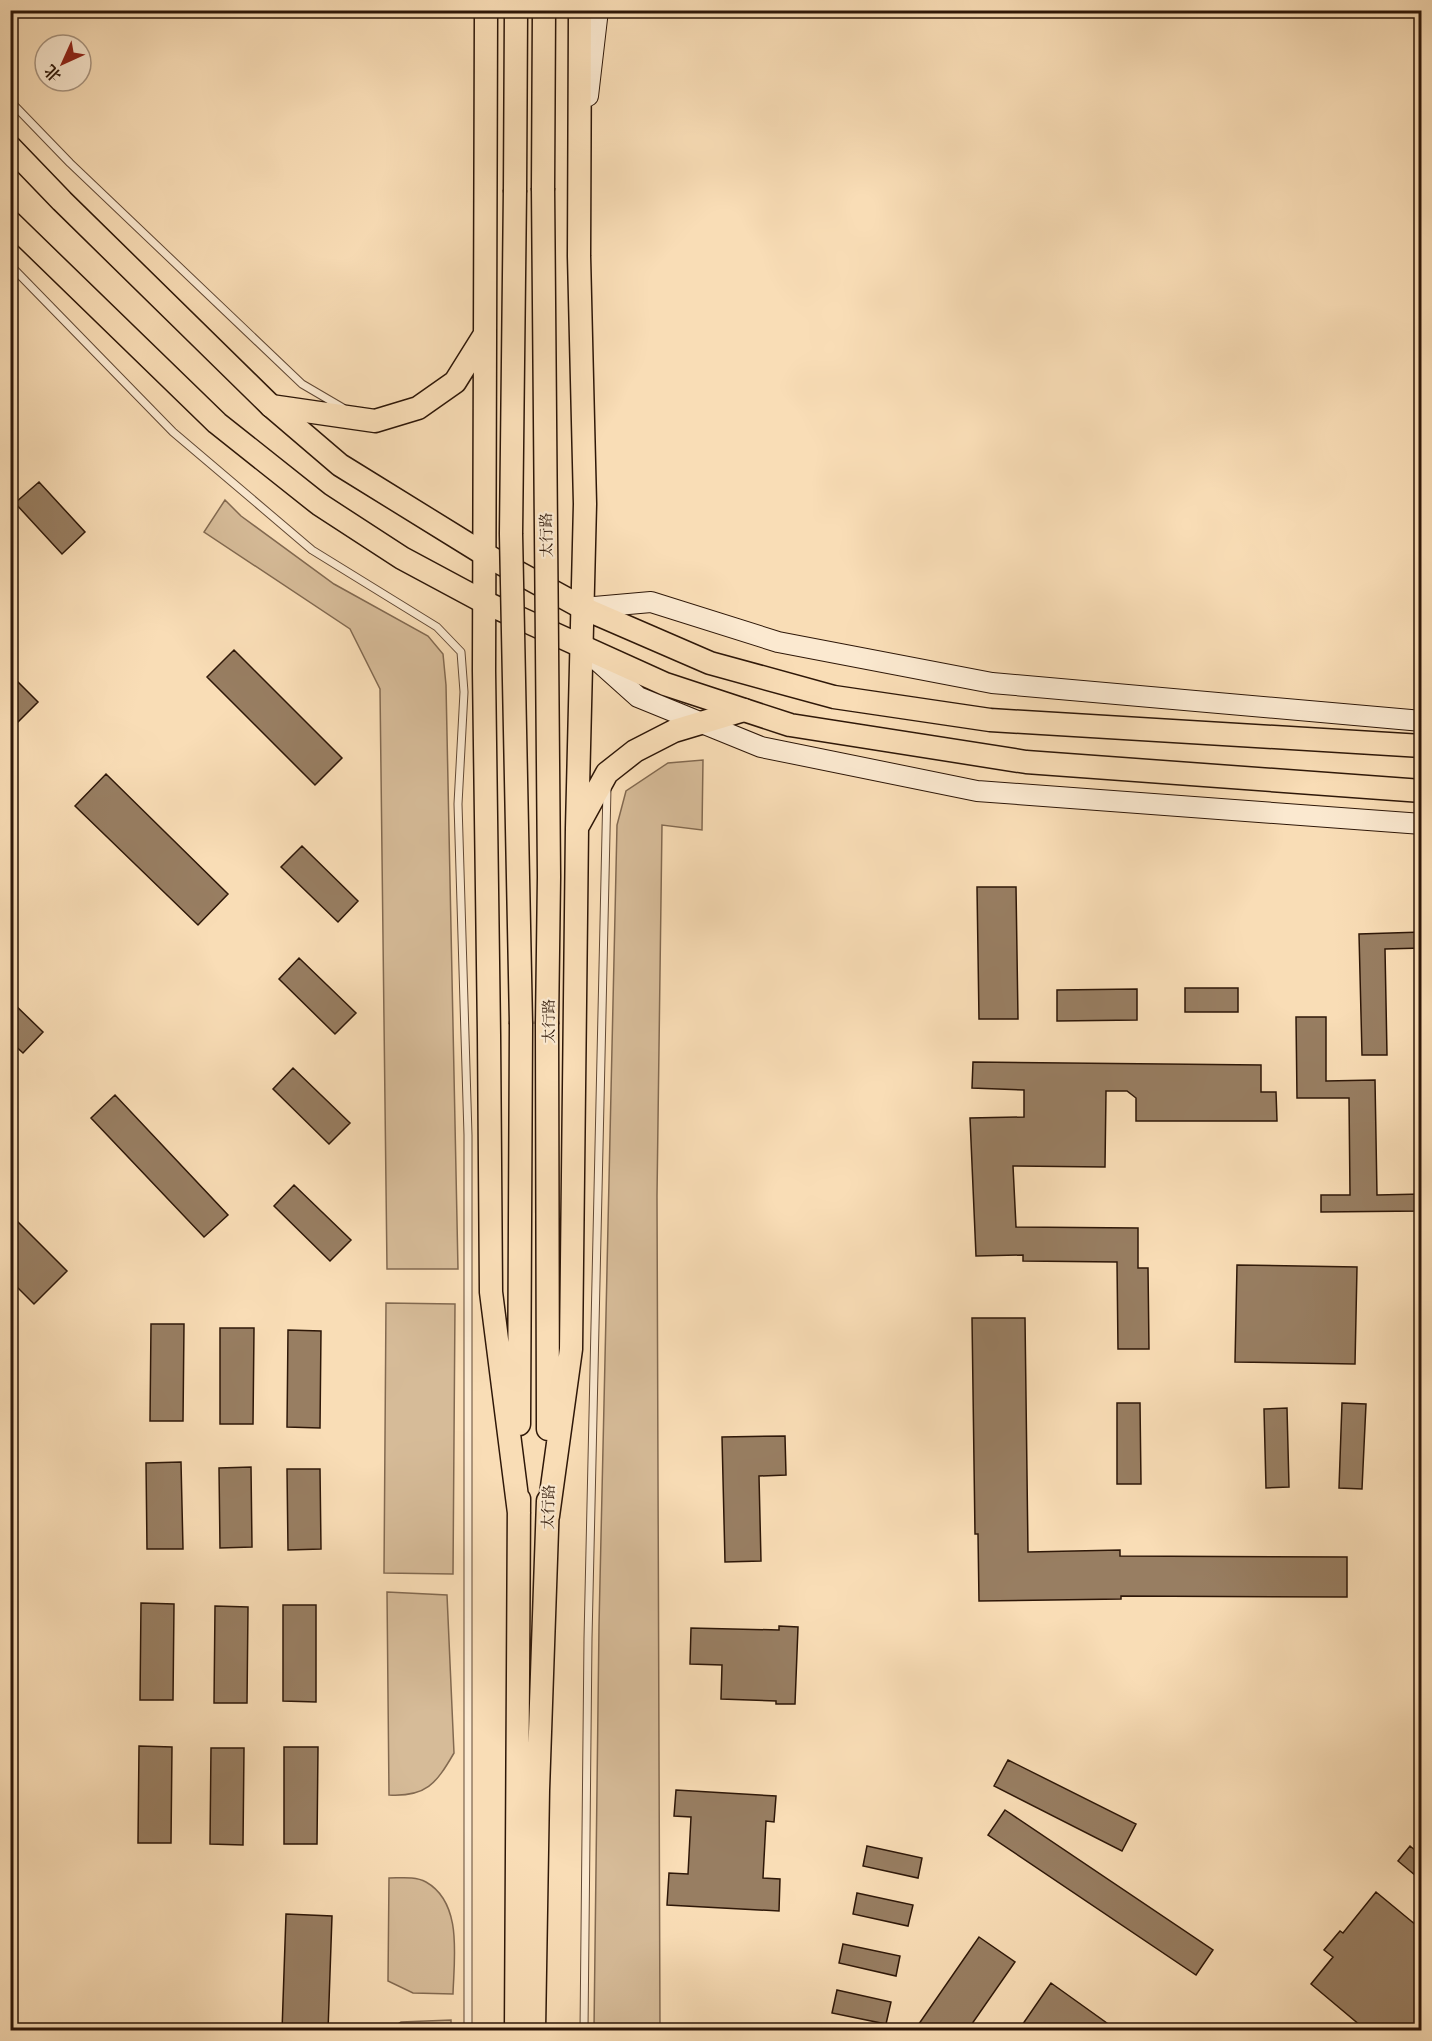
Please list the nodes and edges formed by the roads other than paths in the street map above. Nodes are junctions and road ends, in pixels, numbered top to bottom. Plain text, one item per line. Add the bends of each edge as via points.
1 (478, 10) edge
2 (486, 10) edge
3 (516, 10) edge
4 (544, 10) edge
5 (580, 10) edge
6 (598, 10) edge
7 (485, 64) junction
8 (10, 101) edge
9 (10, 147) edge
10 (579, 173) junction
11 (10, 222) edge
12 (10, 265) edge
13 (485, 334) junction
14 (271, 406) junction
15 (356, 410) dead end
16 (379, 411) dead end
17 (402, 412) junction
18 (484, 554) junction
19 (484, 602) junction
20 (583, 608) junction
21 (582, 647) junction
22 (744, 710) junction
23 (1422, 721) edge
24 (701, 722) junction
25 (1422, 746) edge
26 (607, 773) junction
27 (1422, 791) edge
28 (1422, 824) edge
29 (577, 828) junction
30 (519, 1513) junction
31 (548, 1516) junction
32 (468, 2031) edge
33 (516, 2031) edge
34 (534, 2031) edge
35 (584, 2031) edge

1 - 7 main road
2 - 7 main road
3 - 30 main road, 太行路, bridge via 511,534 521,1024
4 - 31 main road, 太行路, bridge
5 - 10 main road
6 - 10 main road
7 - 13 main road
8 - 15 lane via 302,384 345,410
9 - 14 main road
10 - 20 main road
11 - 19 main road via 217,423 319,504 402,558
12 - 32 lane via 173,432 312,550 437,627 461,652 464,692 458,804 468,1135
13 - 17 main road via 455,382 418,408
13 - 18 main road
14 - 17 main road via 375,421
14 - 18 main road via 340,465
16 - 17 lane
18 - 19 main road
18 - 20 main road
19 - 21 main road
19 - 30 main road via 491,1292
20 - 21 main road
20 - 23 main road via 651,602 778,642 992,683
20 - 25 main road via 710,663 834,697 990,720
21 - 22 main road via 665,684
21 - 24 main road via 638,696
21 - 29 main road
22 - 24 main road
22 - 27 main road via 789,725 1026,762
24 - 26 main road via 635,751
24 - 28 main road via 761,747 977,791
26 - 29 main road
26 - 35 lane via 588,1639
29 - 31 main road via 571,1349
30 - 33 main road, 太行路
31 - 34 main road, 太行路

